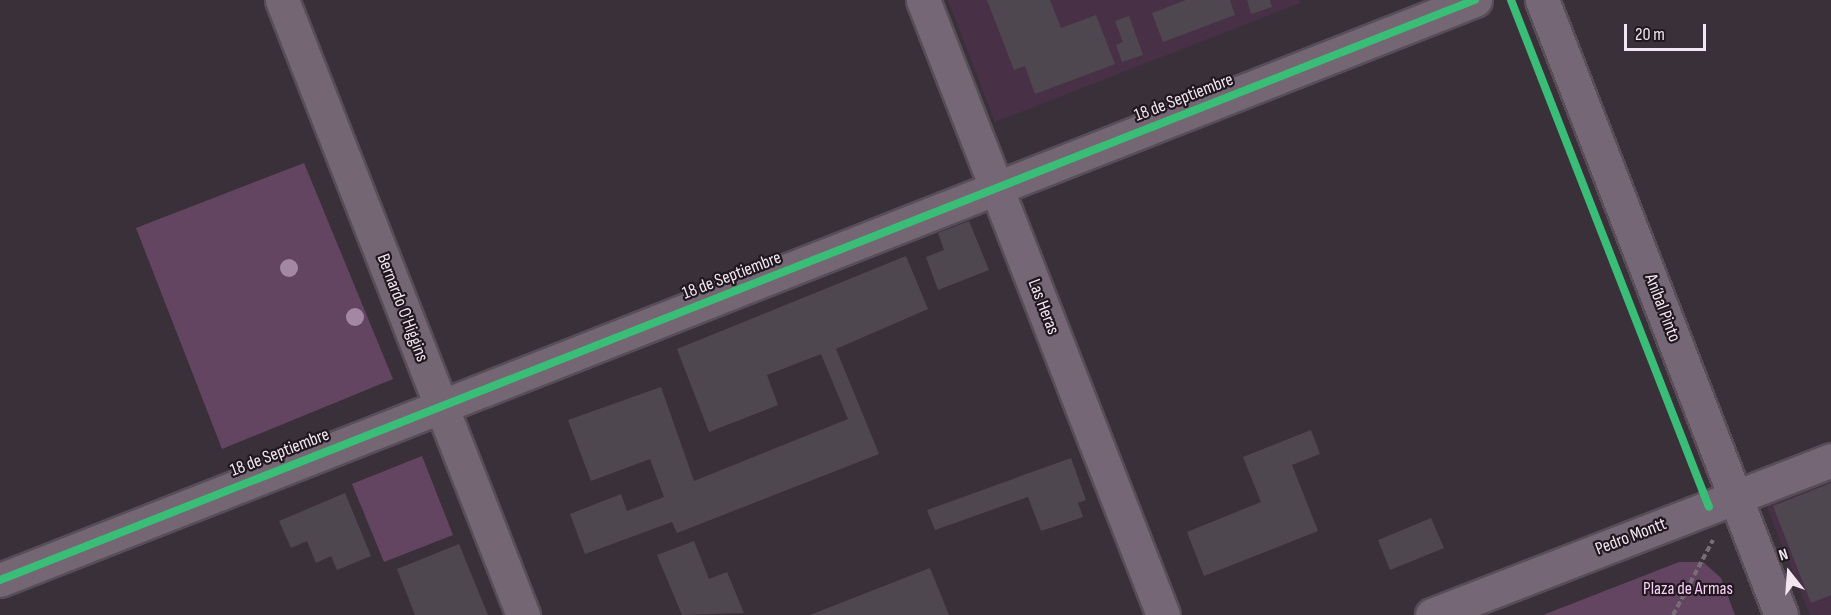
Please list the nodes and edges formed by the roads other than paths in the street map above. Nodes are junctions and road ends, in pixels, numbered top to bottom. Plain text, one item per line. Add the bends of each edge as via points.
1 (282, 0) edge
2 (922, 0) edge
3 (1475, 0) edge
4 (1542, 0) edge
5 (997, 188) junction
6 (440, 406) junction
7 (1831, 459) edge
8 (1735, 497) junction
9 (0, 580) edge
10 (523, 615) edge
11 (1163, 615) edge
12 (1432, 615) edge
13 (1781, 615) edge

1 - 6 street, Bernardo O'Higgins
2 - 5 main road, Las Heras
3 - 5 street, 18 de Septiembre
4 - 8 main road, Aníbal Pinto
5 - 6 street, 18 de Septiembre
5 - 11 main road, Las Heras
6 - 9 street, 18 de Septiembre
6 - 10 street, Bernardo O'Higgins
7 - 8 main road, Pedro Montt
8 - 12 main road, Pedro Montt
8 - 13 main road, Aníbal Pinto

